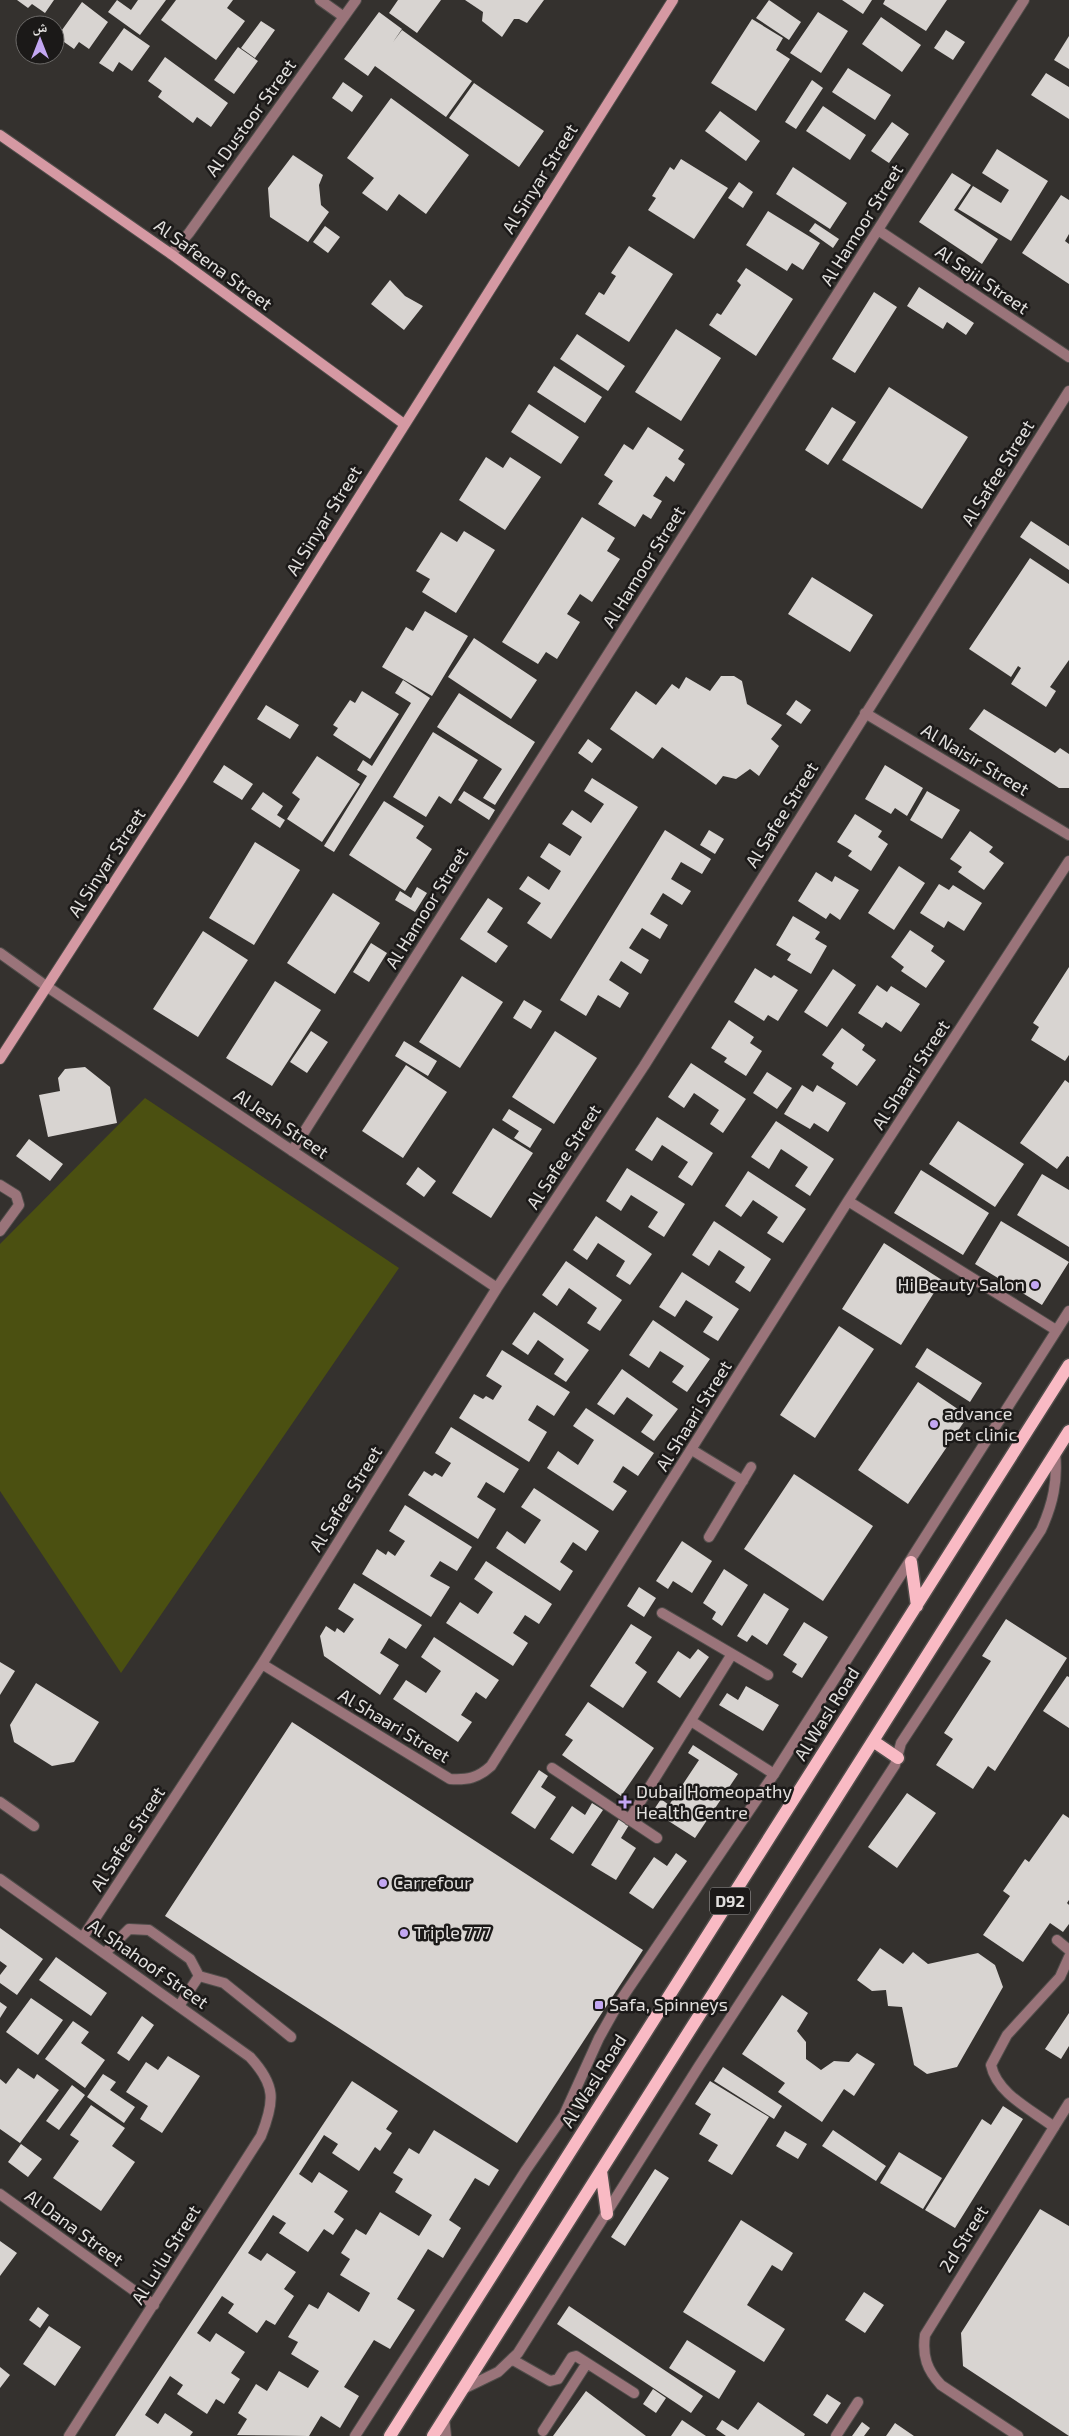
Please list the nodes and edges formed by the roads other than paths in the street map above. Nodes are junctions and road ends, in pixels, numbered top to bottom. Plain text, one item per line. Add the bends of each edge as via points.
1 (320, 0) edge
2 (356, 0) edge
3 (673, 0) edge
4 (1024, 0) edge
5 (344, 16) junction
6 (0, 135) edge
7 (878, 230) junction
8 (171, 254) junction
9 (1069, 357) edge
10 (1069, 392) edge
11 (404, 424) junction
12 (865, 713) junction
13 (1069, 835) edge
14 (1069, 861) edge
15 (0, 953) edge
16 (46, 986) junction
17 (0, 1059) edge
18 (292, 1151) junction
19 (0, 1185) edge
20 (848, 1201) junction
21 (0, 1231) edge
22 (497, 1288) junction
23 (1069, 1311) edge
24 (1056, 1330) junction
25 (1069, 1365) edge
26 (1069, 1431) edge
27 (692, 1450) junction
28 (1055, 1452) junction
29 (751, 1468) dead end
30 (743, 1481) junction
31 (710, 1537) dead end
32 (911, 1562) junction
33 (917, 1606) junction
34 (662, 1614) dead end
35 (732, 1654) junction
36 (262, 1664) junction
37 (768, 1675) dead end
38 (690, 1721) junction
39 (873, 1741) junction
40 (898, 1758) junction
41 (552, 1768) dead end
42 (774, 1774) junction
43 (0, 1803) edge
44 (630, 1820) junction
45 (34, 1826) dead end
46 (657, 1838) dead end
47 (0, 1879) edge
48 (83, 1938) junction
49 (1058, 1940) dead end
50 (1069, 1950) edge
51 (105, 1953) junction
52 (1069, 1957) edge
53 (199, 1976) junction
54 (179, 2006) junction
55 (291, 2037) dead end
56 (270, 2083) joint
57 (1069, 2103) edge
58 (1054, 2127) junction
59 (601, 2171) junction
60 (0, 2194) edge
61 (607, 2214) junction
62 (154, 2304) junction
63 (513, 2360) junction
64 (587, 2363) junction
65 (462, 2390) junction
66 (634, 2393) dead end
67 (858, 2402) dead end
68 (444, 2418) junction
69 (543, 2431) dead end
70 (69, 2436) edge
71 (355, 2436) edge
72 (390, 2436) edge
73 (433, 2436) edge
74 (446, 2436) edge
75 (836, 2436) edge
76 (1018, 2436) edge

1 - 5 street
2 - 5 street, Al Dustoor Street
3 - 11 street, Al Sinyar Street
4 - 7 street, Al Hamoor Street
5 - 8 street, Al Dustoor Street via 189,234
6 - 8 street, Al Safeena Street
7 - 9 street, Al Sejil Street
7 - 18 street, Al Hamoor Street
8 - 11 street, Al Safeena Street
10 - 12 street, Al Safee Street
11 - 16 street, Al Sinyar Street
12 - 13 street, Al Naisir Street
12 - 22 street, Al Safee Street via 644,1066
14 - 20 street, Al Shaari Street
15 - 16 street, Al Jesh Street
16 - 17 street, Al Sinyar Street
16 - 18 street, Al Jesh Street
18 - 22 street, Al Jesh Street
19 - 21 street via 16,1195 19,1205
20 - 24 street
20 - 27 street, Al Shaari Street
22 - 36 street, Al Safee Street
23 - 24 street
24 - 32 street
25 - 33 main road, Al Wasl Road / D92
26 - 28 main road, D92
27 - 30 street
27 - 36 street, Al Shaari Street via 491,1766 476,1777 450,1779 435,1772
28 - 39 main road, D92
28 - 40 street via 1056,1484 1041,1530 901,1743
29 - 30 street
30 - 31 street
32 - 33 main road
32 - 42 street
33 - 72 main road, Al Wasl Road / D92
34 - 35 street
35 - 37 street
35 - 38 street
36 - 48 street, Al Safee Street
38 - 42 street
38 - 44 street
39 - 40 main road
39 - 59 main road, D92
40 - 61 street
41 - 44 street
42 - 71 street via 618,2004 564,2115
43 - 45 street
44 - 46 street
47 - 48 street, Al Shahoof Street
48 - 51 street, Al Shahoof Street
49 - 50 street
51 - 53 street via 129,1929 149,1930 190,1959
51 - 54 street, Al Shahoof Street
52 - 58 street via 1060,1977 1007,2036 991,2065 994,2077 1003,2088
53 - 54 street
53 - 55 street via 224,1983
54 - 56 street, Al Shahoof Street via 250,2057
56 - 62 street, Al Lu'lu Street via 271,2105 261,2136
57 - 58 street, 2d Street
58 - 76 street, 2d Street via 925,2336 923,2349 931,2374 951,2393
59 - 61 main road
59 - 65 main road, D92
60 - 62 street, Al Dana Street
61 - 63 street
62 - 70 street, Al Lu'lu Street
63 - 64 street via 550,2381 558,2379 573,2357
63 - 65 street via 498,2372
64 - 66 street
64 - 69 street
65 - 68 main road, D92
67 - 75 street
68 - 73 main road, D92
68 - 74 street

